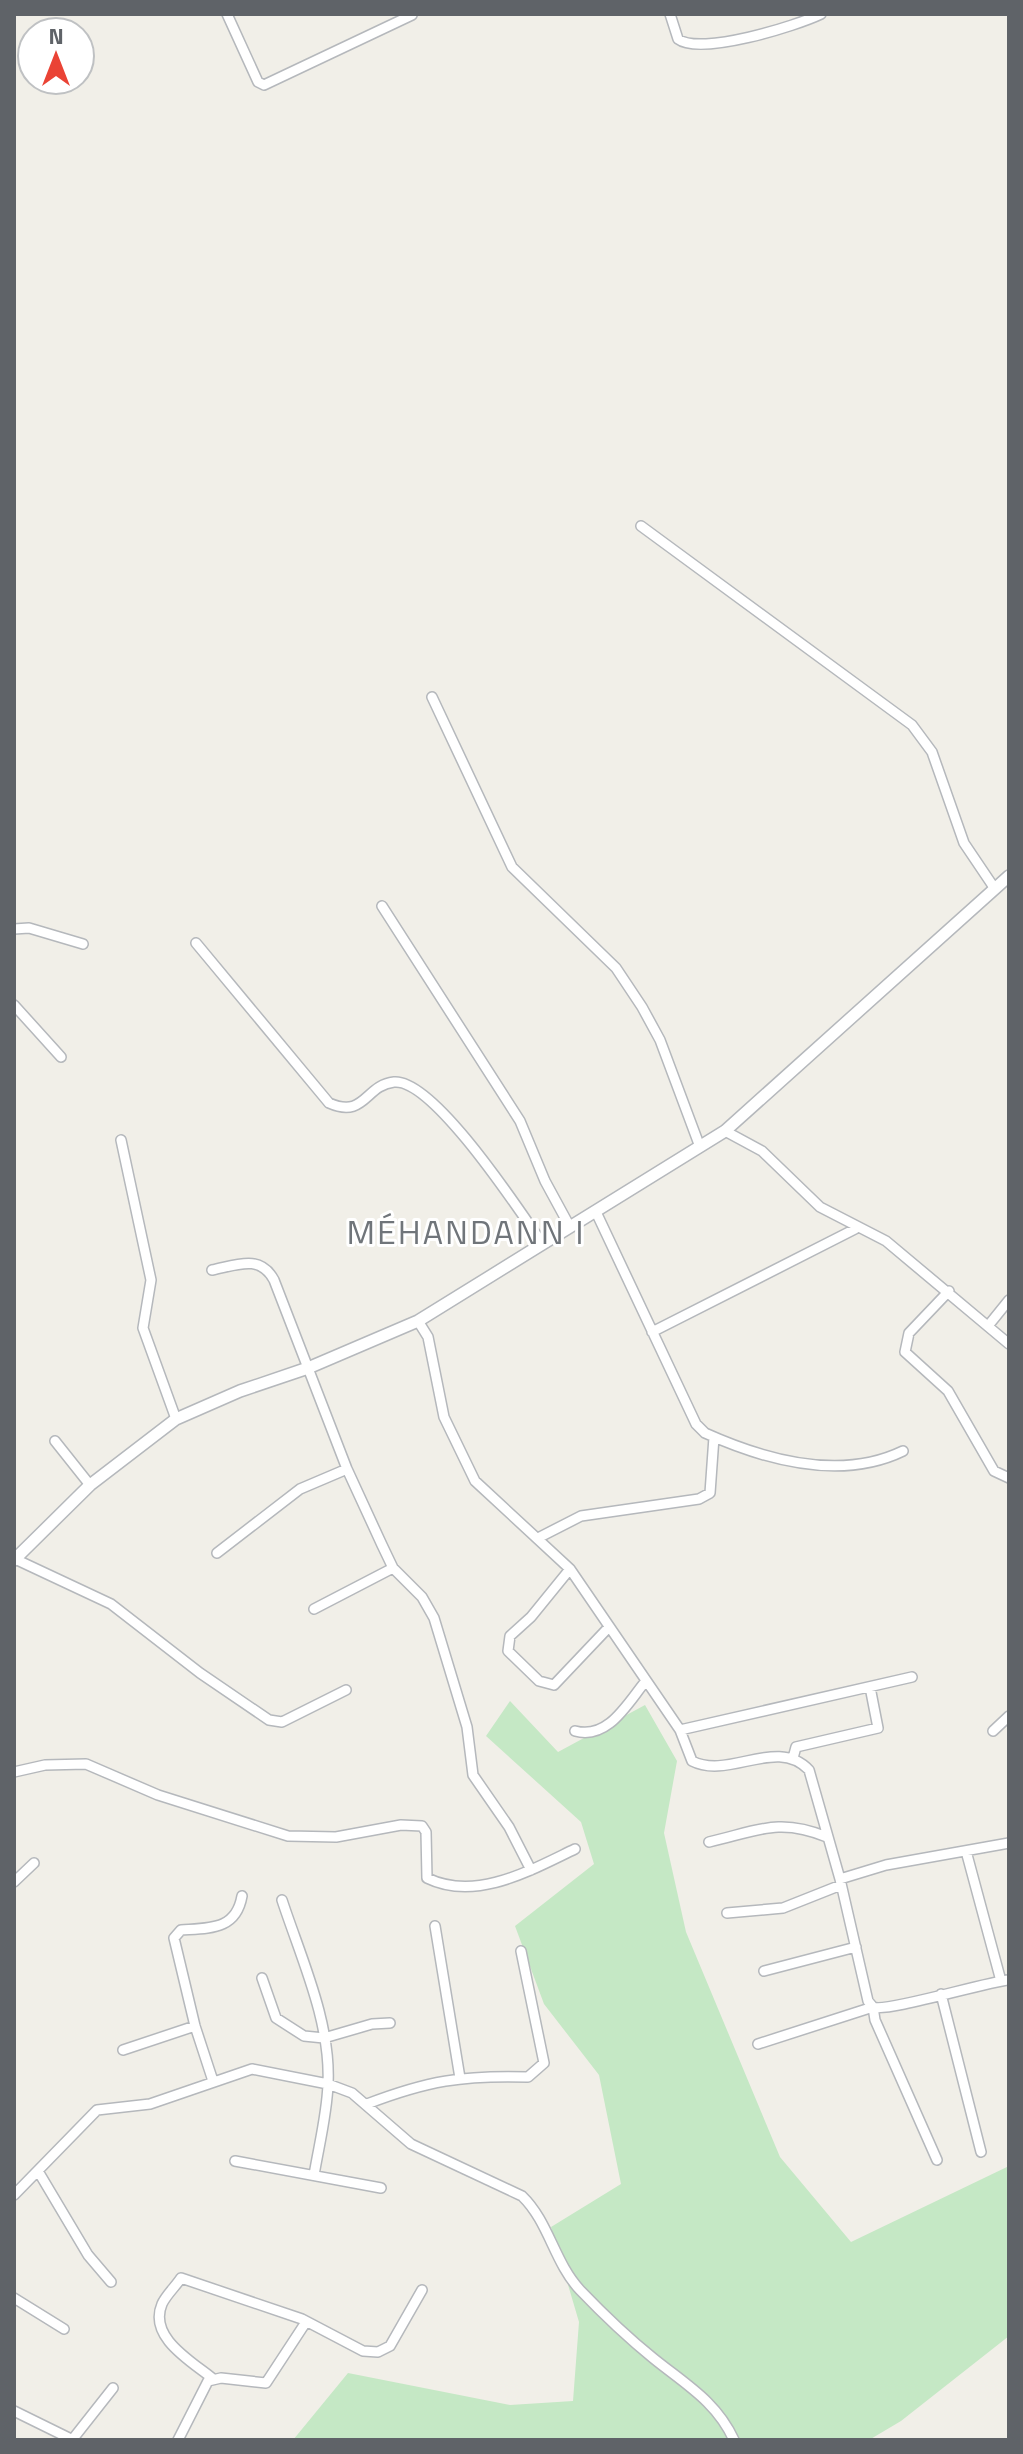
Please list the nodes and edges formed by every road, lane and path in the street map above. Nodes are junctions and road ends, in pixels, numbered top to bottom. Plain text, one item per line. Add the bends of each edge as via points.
1 (227, 14) edge
2 (670, 14) edge
3 (821, 14) edge
4 (412, 15) edge
5 (641, 526) dead end
6 (432, 697) dead end
7 (1009, 876) edge
8 (995, 889) junction
9 (382, 906) dead end
10 (14, 929) edge
11 (196, 943) dead end
12 (83, 944) dead end
13 (14, 1005) edge
14 (61, 1057) dead end
15 (725, 1131) junction
16 (121, 1140) dead end
17 (700, 1147) junction
18 (596, 1212) junction
19 (570, 1227) junction
20 (855, 1229) junction
21 (542, 1243) junction
22 (212, 1270) dead end
23 (949, 1291) junction
24 (1009, 1300) edge
25 (418, 1321) junction
26 (988, 1326) junction
27 (652, 1332) junction
28 (1009, 1344) edge
29 (308, 1368) junction
30 (176, 1419) junction
31 (714, 1437) junction
32 (55, 1441) dead end
33 (903, 1451) dead end
34 (347, 1469) junction
35 (1009, 1478) edge
36 (90, 1485) junction
37 (538, 1538) junction
38 (217, 1553) dead end
39 (15, 1560) edge
40 (393, 1568) junction
41 (570, 1569) junction
42 (314, 1609) dead end
43 (609, 1627) junction
44 (912, 1677) dead end
45 (645, 1682) junction
46 (870, 1687) junction
47 (346, 1690) dead end
48 (1009, 1716) edge
49 (680, 1730) junction
50 (575, 1731) dead end
51 (993, 1731) dead end
52 (793, 1758) junction
53 (14, 1772) edge
54 (827, 1837) junction
55 (709, 1842) dead end
56 (1009, 1843) edge
57 (575, 1849) dead end
58 (966, 1851) junction
59 (34, 1863) dead end
60 (531, 1870) junction
61 (14, 1882) edge
62 (840, 1882) junction
63 (242, 1896) dead end
64 (282, 1900) dead end
65 (727, 1913) dead end
66 (435, 1926) dead end
67 (856, 1947) junction
68 (521, 1951) dead end
69 (764, 1971) dead end
70 (262, 1978) dead end
71 (1005, 1980) edge
72 (941, 1994) junction
73 (873, 2007) junction
74 (390, 2023) dead end
75 (195, 2026) junction
76 (324, 2038) junction
77 (758, 2044) dead end
78 (123, 2050) dead end
79 (460, 2078) junction
80 (213, 2081) junction
81 (328, 2084) junction
82 (367, 2104) junction
83 (981, 2152) dead end
84 (937, 2160) dead end
85 (235, 2161) dead end
86 (38, 2171) junction
87 (314, 2175) junction
88 (381, 2188) dead end
89 (14, 2195) edge
90 (111, 2282) dead end
91 (422, 2290) dead end
92 (14, 2298) edge
93 (306, 2322) junction
94 (64, 2329) dead end
95 (212, 2378) junction
96 (113, 2388) dead end
97 (14, 2411) edge
98 (72, 2440) edge
99 (178, 2440) edge
100 (734, 2440) edge

1 - 4 street via 264,85
2 - 3 street via 675,36 694,45 742,38
5 - 8 street via 912,725 932,752 964,843
6 - 17 street via 512,867 616,968 642,1007
7 - 8 street
8 - 15 street
9 - 19 street via 520,1121
10 - 12 street via 29,928
11 - 21 street via 329,1103 353,1108 391,1082 406,1082 422,1091 483,1159
13 - 14 street
15 - 17 street
15 - 20 street via 762,1151 820,1207
16 - 30 street via 151,1280 143,1328
17 - 18 street
18 - 19 street
18 - 27 street
19 - 21 street
20 - 23 street via 886,1241
20 - 27 street
21 - 25 street
22 - 29 street via 249,1263 267,1267
23 - 26 street
23 - 35 street via 909,1333 905,1352 948,1391 994,1471
24 - 26 street
25 - 29 street
25 - 37 street via 428,1337 444,1417 475,1481
26 - 28 street
27 - 31 street via 696,1424
29 - 30 street
29 - 34 street
30 - 36 street
31 - 33 street via 798,1463 829,1466 883,1461
31 - 37 street via 710,1493 581,1516
32 - 36 street
34 - 38 street via 300,1489
34 - 40 street
36 - 39 street
37 - 41 street
39 - 47 street via 111,1604 269,1720 282,1722
40 - 42 street
40 - 60 street via 422,1597 434,1618 467,1727 473,1775
41 - 43 street
41 - 43 street via 510,1636 508,1651 539,1681 554,1685
43 - 45 street
44 - 46 street
45 - 49 street
45 - 50 street via 610,1724 587,1734
46 - 49 street
46 - 52 street via 878,1728 796,1747
48 - 51 street
49 - 52 street via 688,1755 703,1767
52 - 54 street via 809,1770
53 - 60 street via 86,1764 158,1795 288,1836 336,1837 422,1826 427,1878 436,1882 486,1885
54 - 55 street via 802,1826 781,1825
54 - 62 street
56 - 58 street
57 - 60 street
58 - 62 street via 886,1865
58 - 71 street
59 - 61 street
62 - 65 street via 783,1908
62 - 67 street
63 - 75 street via 239,1911 229,1922 181,1930 174,1938
64 - 76 street
66 - 79 street
67 - 69 street
67 - 73 street
68 - 79 street via 544,2063 528,2077
70 - 76 street via 282,2025 304,2036
71 - 72 street
72 - 73 street via 888,2009
72 - 83 street
73 - 77 street
73 - 84 street
74 - 76 street
75 - 78 street
75 - 80 street
76 - 81 street
79 - 82 street via 426,2082
80 - 81 street via 252,2069
80 - 86 street via 150,2104 97,2110
81 - 82 street
81 - 87 street
82 - 100 street via 411,2144 533,2206 563,2270 577,2287 653,2359 719,2410
85 - 87 street
86 - 89 street
86 - 90 street via 88,2255
87 - 88 street
91 - 93 street via 390,2346 378,2352 363,2351
92 - 94 street
93 - 95 street via 266,2383
93 - 95 street via 181,2278 162,2305 159,2327
95 - 99 street
96 - 98 street
97 - 98 street

